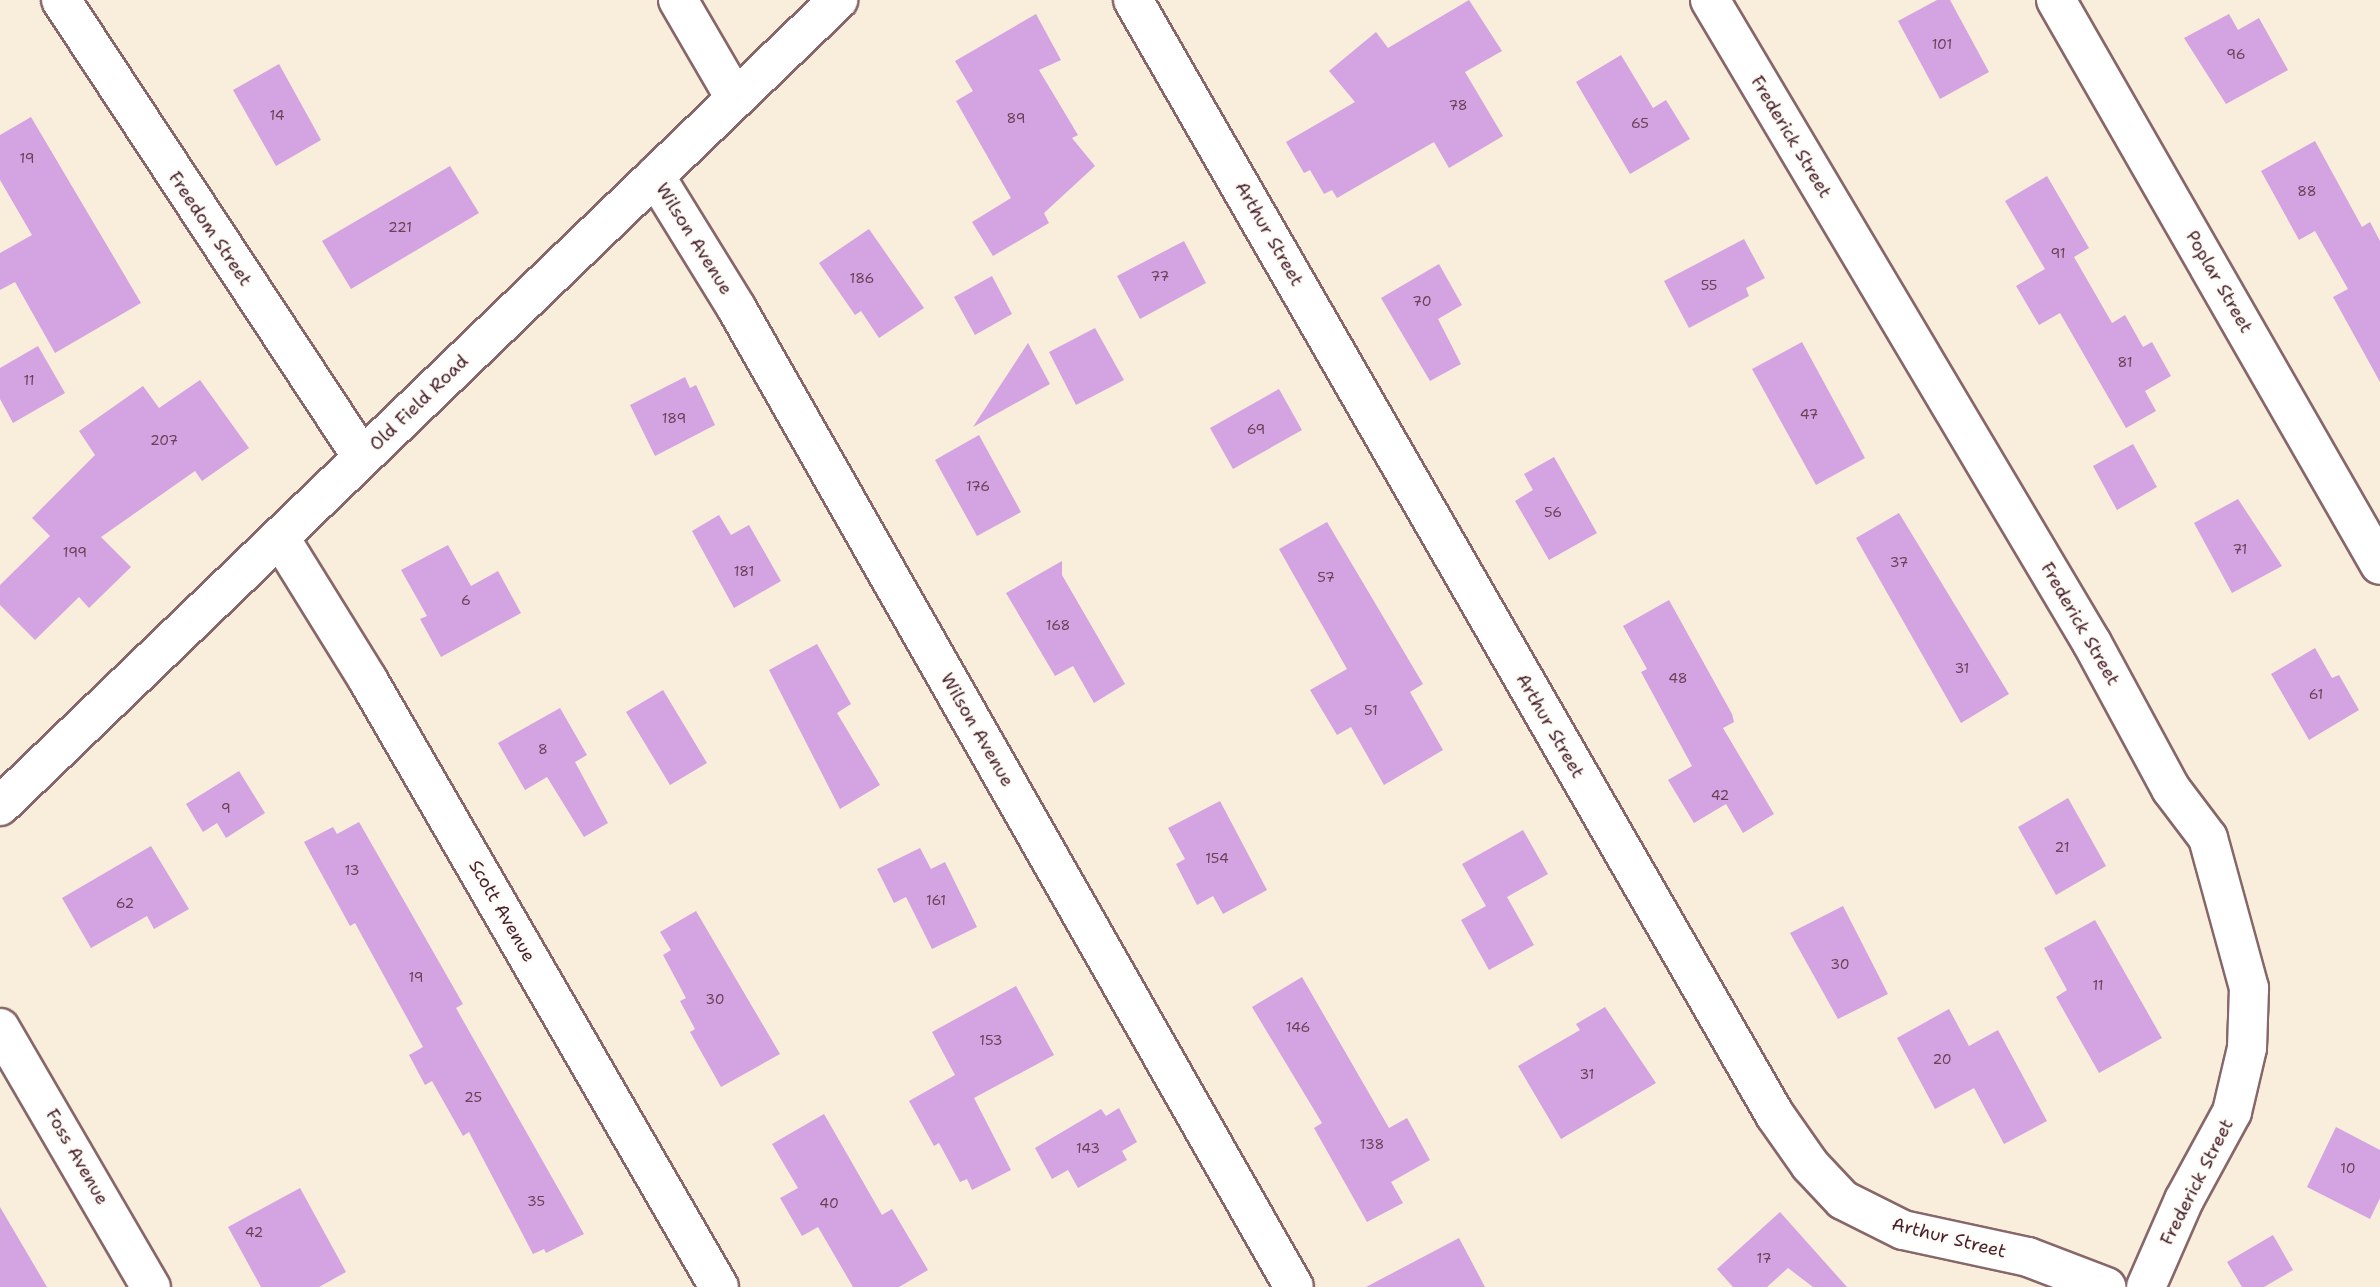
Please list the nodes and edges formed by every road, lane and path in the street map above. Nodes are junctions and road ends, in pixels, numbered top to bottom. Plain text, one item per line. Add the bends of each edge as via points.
1 (61, 0) edge
2 (678, 0) edge
3 (838, 0) edge
4 (1133, 0) edge
5 (1710, 0) edge
6 (2056, 0) edge
7 (736, 98) junction
8 (655, 176) junction
9 (362, 457) junction
10 (280, 538) junction
11 (2380, 565) edge
12 (0, 806) edge
13 (0, 1028) edge
14 (151, 1287) edge
15 (719, 1287) edge
16 (1294, 1287) edge
17 (2106, 1287) edge
18 (2146, 1287) edge

1 - 9 street, Freedom Street
2 - 7 street
3 - 7 street, Old Field Road
4 - 17 street, Arthur Street via 1775,1115 1810,1165 1843,1200 1903,1230 2028,1257
5 - 18 street, Frederick Street via 2085,631 2171,789 2207,838 2249,988 2247,1048 2232,1112 2184,1200
6 - 11 street, Poplar Street
7 - 8 street, Old Field Road
8 - 9 street, Old Field Road
8 - 16 street, Wilson Avenue via 744,321
9 - 10 street, Old Field Road
10 - 12 street, Old Field Road
10 - 15 street, Scott Avenue via 375,692
13 - 14 street, Foss Avenue

